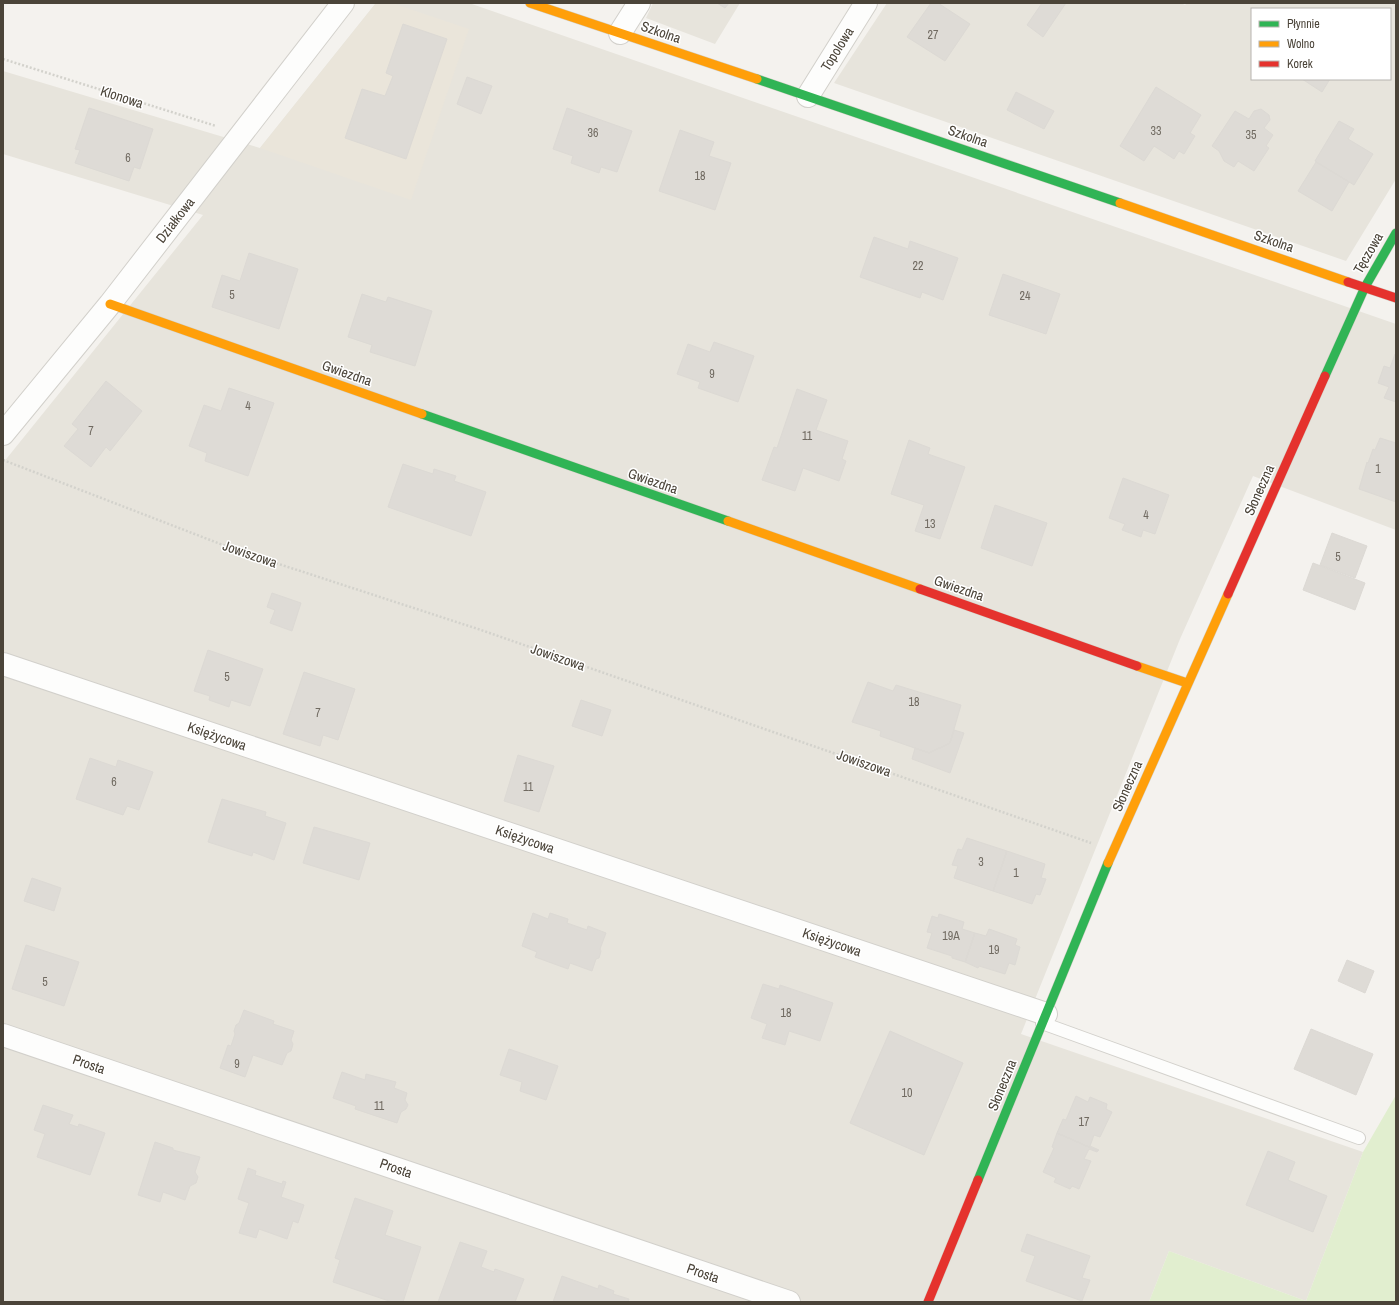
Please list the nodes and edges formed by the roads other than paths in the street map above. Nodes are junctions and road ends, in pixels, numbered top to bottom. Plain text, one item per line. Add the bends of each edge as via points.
1 (343, 3) edge
2 (530, 3) edge
3 (639, 3) edge
4 (866, 3) edge
5 (620, 33) junction
6 (808, 96) junction
7 (1396, 233) edge
8 (1365, 287) junction
9 (1396, 298) edge
10 (110, 304) junction
11 (3, 434) edge
12 (3, 664) edge
13 (1187, 683) junction
14 (1044, 1018) junction
15 (3, 1035) edge
16 (1359, 1138) dead end
17 (790, 1302) edge
18 (928, 1302) edge

1 - 10 street, Działkowa
2 - 5 street, Szkolna
3 - 5 street
4 - 6 street, Topolowa
5 - 6 street, Szkolna
6 - 8 street, Szkolna
7 - 8 street, Tęczowa
8 - 9 street, Szkolna
8 - 13 street, Słoneczna
10 - 11 street, Działkowa
10 - 13 street, Gwiezdna
12 - 14 street, Księżycowa
13 - 14 street, Słoneczna via 1113,851
14 - 16 lane
14 - 18 street, Słoneczna
15 - 17 street, Prosta

